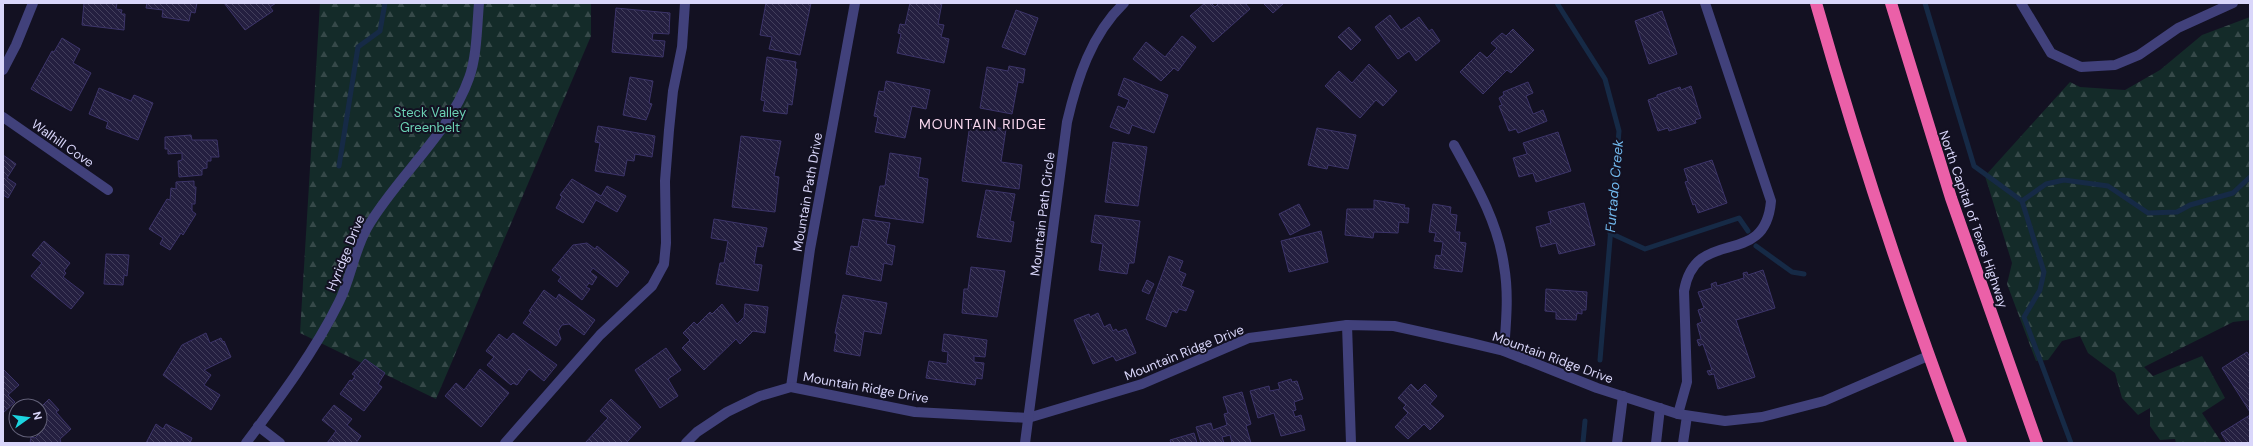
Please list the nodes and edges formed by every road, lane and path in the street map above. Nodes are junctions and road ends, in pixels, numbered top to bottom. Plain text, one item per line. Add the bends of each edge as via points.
1 (33, 3) edge
2 (479, 3) edge
3 (685, 3) edge
4 (855, 3) edge
5 (1124, 3) edge
6 (1705, 3) edge
7 (1816, 3) edge
8 (1891, 3) edge
9 (2021, 3) edge
10 (2233, 3) edge
11 (3, 70) edge
12 (3, 117) edge
13 (1454, 144) dead end
14 (108, 190) dead end
15 (1347, 326) junction
16 (1504, 351) junction
17 (1928, 356) junction
18 (790, 387) junction
19 (1623, 396) junction
20 (1660, 408) junction
21 (1683, 415) junction
22 (1028, 418) junction
23 (258, 426) junction
24 (246, 443) edge
25 (280, 443) edge
26 (505, 443) edge
27 (686, 443) edge
28 (1025, 443) edge
29 (1351, 443) edge
30 (1617, 443) edge
31 (1656, 443) edge
32 (1683, 443) edge
33 (1961, 443) edge
34 (2037, 443) edge

1 - 11 street
2 - 23 street, Hyridge Drive via 470,77 457,104 441,129 386,196 366,230 327,326
3 - 26 street via 682,46 673,91 669,130 665,181 666,243 664,264 659,278 600,335
4 - 18 street, Mountain Path Drive via 810,249
5 - 22 street, Mountain Path Circle via 1101,29 1075,88 1067,122
6 - 21 street via 1771,201 1770,218 1761,233 1750,241 1703,256 1687,277 1684,291 1687,382
7 - 17 highway via 1838,79
8 - 34 highway, North Capital of Texas Highway via 1951,198
9 - 10 street via 2051,53 2081,67 2116,65 2139,55 2178,28
12 - 14 street, Walhill Cove
13 - 16 street via 1477,186 1495,228 1504,265 1507,303
15 - 16 street, Mountain Ridge Drive via 1394,326
15 - 22 street, Mountain Ridge Drive via 1249,338 1142,384
15 - 29 street
16 - 19 street, Mountain Ridge Drive
17 - 21 street, Mountain Ridge Drive via 1824,401 1762,417 1725,421
17 - 33 highway
18 - 22 street, Mountain Ridge Drive via 915,412
18 - 27 street, Mountain Ridge Drive via 760,396 727,412 697,432
19 - 20 street, Mountain Ridge Drive
19 - 30 street
20 - 21 street, Mountain Ridge Drive
20 - 31 street
21 - 32 street
22 - 28 street, Mountain Path Circle
23 - 24 street, Hyridge Drive
23 - 25 street

